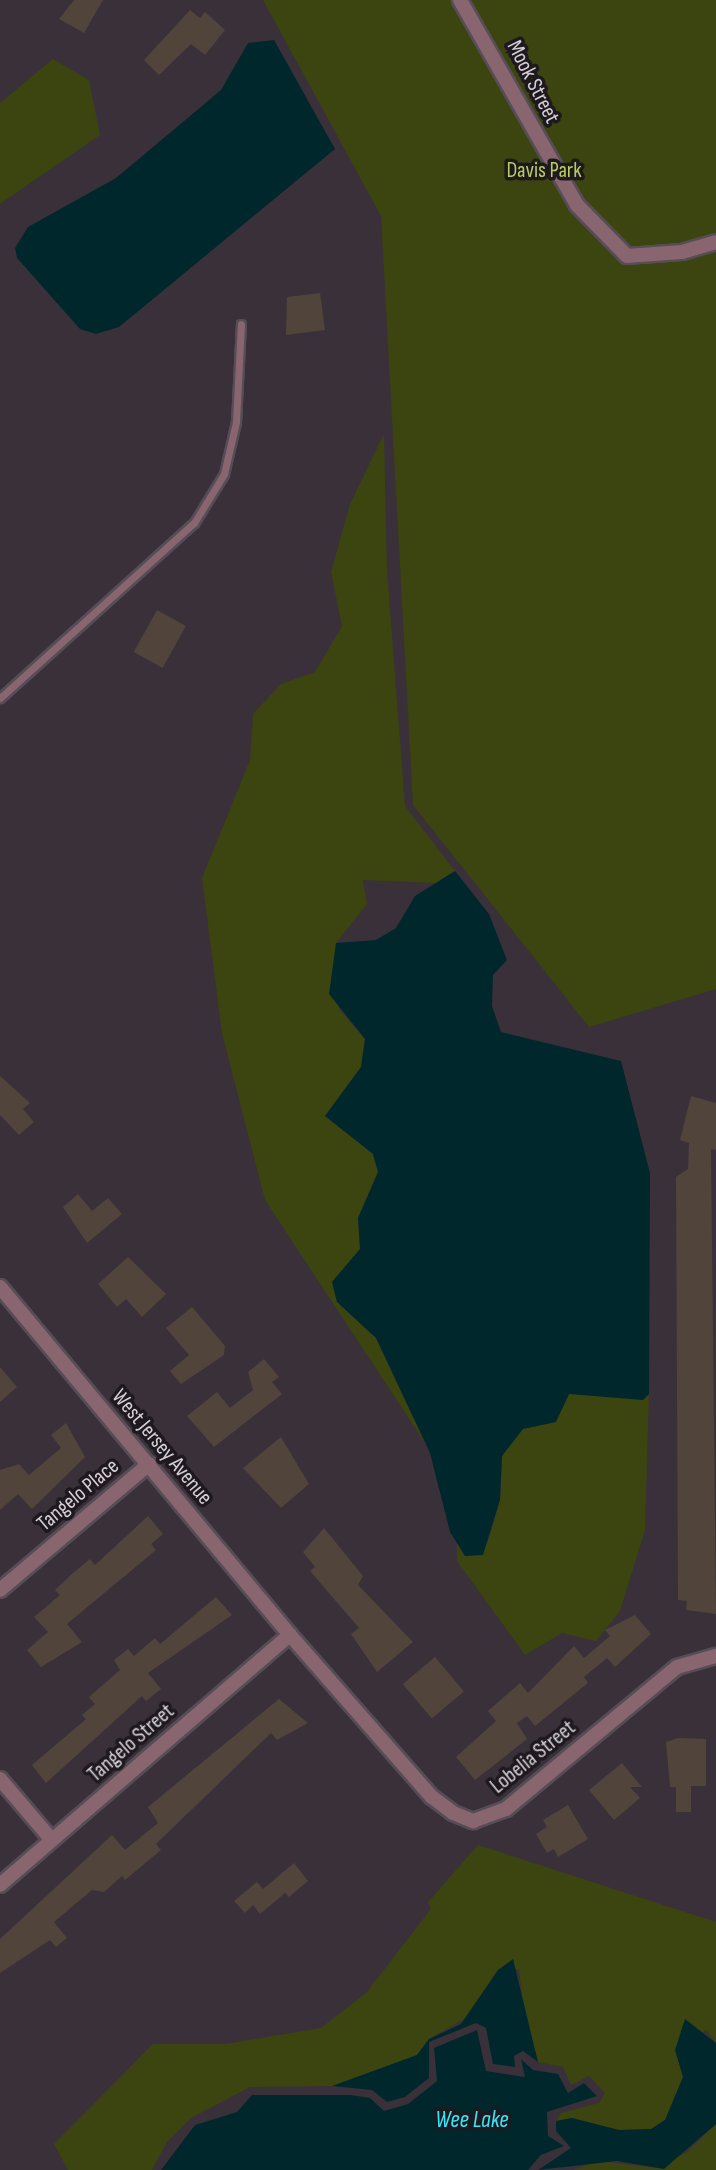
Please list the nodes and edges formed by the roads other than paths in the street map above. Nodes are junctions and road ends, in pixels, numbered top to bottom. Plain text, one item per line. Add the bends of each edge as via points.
1 (463, 2) edge
2 (716, 242) edge
3 (241, 324) dead end
4 (0, 698) edge
5 (0, 1287) edge
6 (149, 1464) junction
7 (0, 1590) edge
8 (290, 1635) junction
9 (716, 1656) edge
10 (0, 1779) edge
11 (52, 1840) junction
12 (0, 1885) edge

1 - 2 street, Mook Street via 577,205 627,256 682,252
3 - 4 lane via 224,474 194,523
5 - 6 street, West Jersey Avenue
6 - 7 street, Tangelo Place
6 - 8 street, West Jersey Avenue
8 - 9 street, Lobelia Street via 432,1797 473,1821 506,1809 677,1667
8 - 11 street, Tangelo Street
10 - 11 street
11 - 12 street, Tangelo Street

